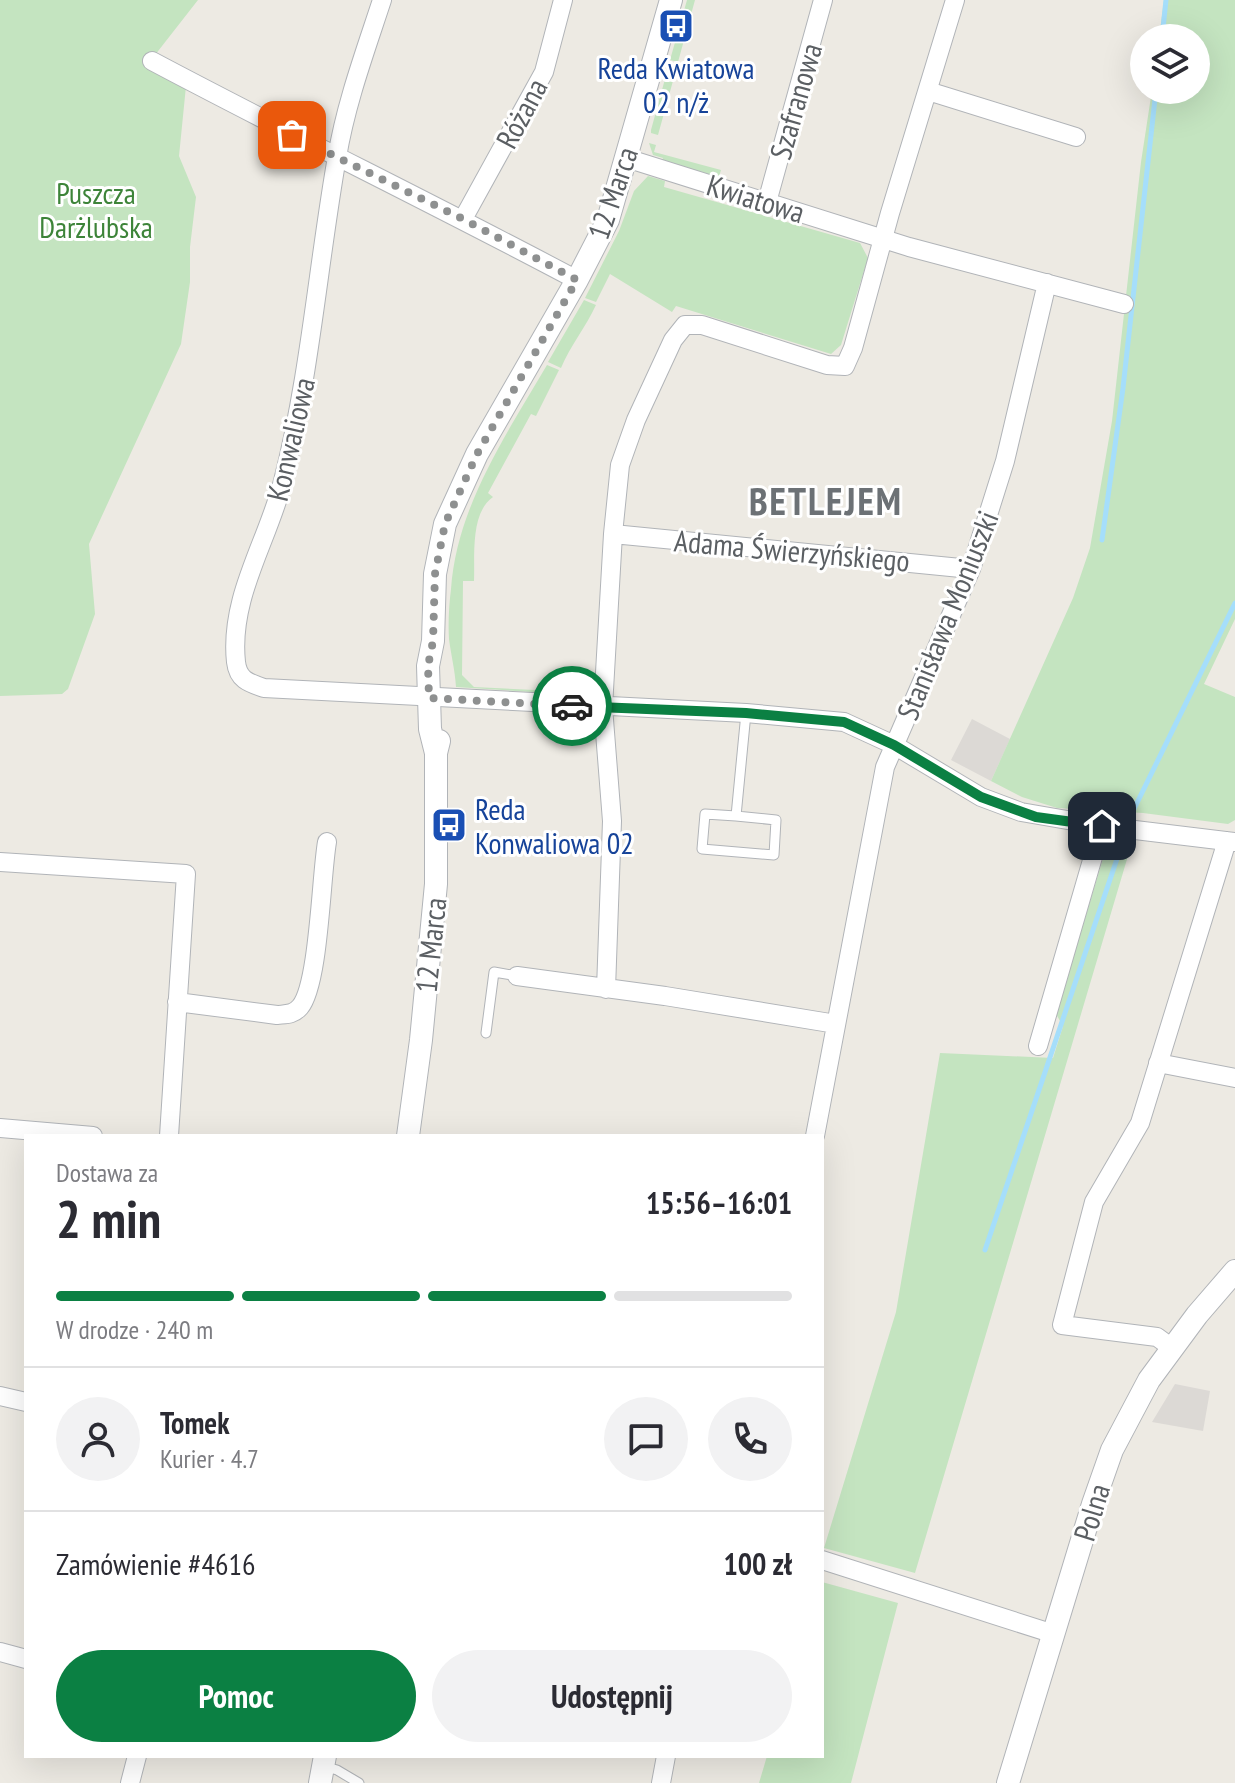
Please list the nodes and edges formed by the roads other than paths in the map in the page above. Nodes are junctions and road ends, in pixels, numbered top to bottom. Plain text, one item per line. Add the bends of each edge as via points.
1 (382, 0) edge
2 (563, 0) edge
3 (671, 0) edge
4 (823, 0) edge
5 (955, 0) edge
6 (152, 61) dead end
7 (928, 91) junction
8 (1076, 137) dead end
9 (337, 156) junction
10 (626, 158) junction
11 (767, 202) junction
12 (463, 219) junction
13 (885, 239) junction
14 (577, 280) junction
15 (1047, 283) junction
16 (1124, 304) dead end
17 (613, 534) junction
18 (971, 569) junction
19 (435, 698) junction
20 (603, 707) junction
21 (746, 713) junction
22 (894, 745) junction
23 (736, 816) junction
24 (1102, 826) junction
25 (1231, 841) edge
26 (327, 842) dead end
27 (0, 862) edge
28 (517, 976) joint
29 (606, 989) junction
30 (177, 1002) junction
31 (836, 1024) junction
32 (486, 1033) dead end
33 (1038, 1046) dead end
34 (1158, 1063) junction
35 (1235, 1078) edge
36 (0, 1128) edge
37 (70, 1134) edge
38 (169, 1134) edge
39 (408, 1134) edge
40 (815, 1134) edge
41 (1235, 1271) edge
42 (1172, 1348) junction
43 (0, 1396) edge
44 (24, 1402) edge
45 (824, 1561) edge
46 (1054, 1634) junction
47 (0, 1652) edge
48 (24, 1658) edge
49 (136, 1758) edge
50 (666, 1758) edge
51 (323, 1768) edge
52 (130, 1783) edge
53 (359, 1783) edge
54 (661, 1783) edge
55 (1008, 1783) edge

1 - 9 street, Konwaliowa
2 - 12 street, Różana via 544,72
3 - 10 street, 12 Marca
4 - 11 street, Szafranowa
5 - 7 street
6 - 9 street
7 - 8 street
7 - 13 street
9 - 12 street
9 - 19 street, Konwaliowa via 299,409 283,484 246,580 236,662 243,681 264,688
10 - 11 street, Kwiatowa
10 - 14 street, 12 Marca via 608,220
11 - 13 street, Kwiatowa
12 - 14 street
13 - 15 street, Kwiatowa
13 - 17 street via 845,366 702,325 685,325 673,340 620,465
14 - 19 street, 12 Marca via 477,454 442,536 435,574
15 - 16 street, Kwiatowa
15 - 18 street, Stanisława Moniuszki via 1005,461
17 - 18 street, Adama Świerzyńskiego
17 - 20 street
18 - 22 street, Stanisława Moniuszki
19 - 20 street
19 - 39 street, 12 Marca via 441,729 436,753 436,884
20 - 21 street
20 - 29 street via 612,821
21 - 22 street via 844,722
21 - 23 lane
22 - 24 street via 1003,806 1036,817
22 - 31 street, Stanisława Moniuszki via 885,767
23 - 23 lane via 776,820 774,855 702,849 705,814
24 - 25 street
24 - 33 street
25 - 34 street
26 - 30 street via 313,970 302,1005 293,1014 277,1015
27 - 30 street via 186,874
28 - 29 street
28 - 32 lane via 494,972
29 - 31 street
30 - 38 street
31 - 40 street, Stanisława Moniuszki
34 - 35 street
34 - 42 street via 1140,1123 1094,1202 1062,1325 1157,1337
36 - 37 street
41 - 42 street, Polna
42 - 46 street, Polna via 1133,1407 1102,1474
43 - 44 street
45 - 46 street
46 - 55 street, Polna
47 - 48 street
49 - 52 street
50 - 54 street
51 - 53 lane

